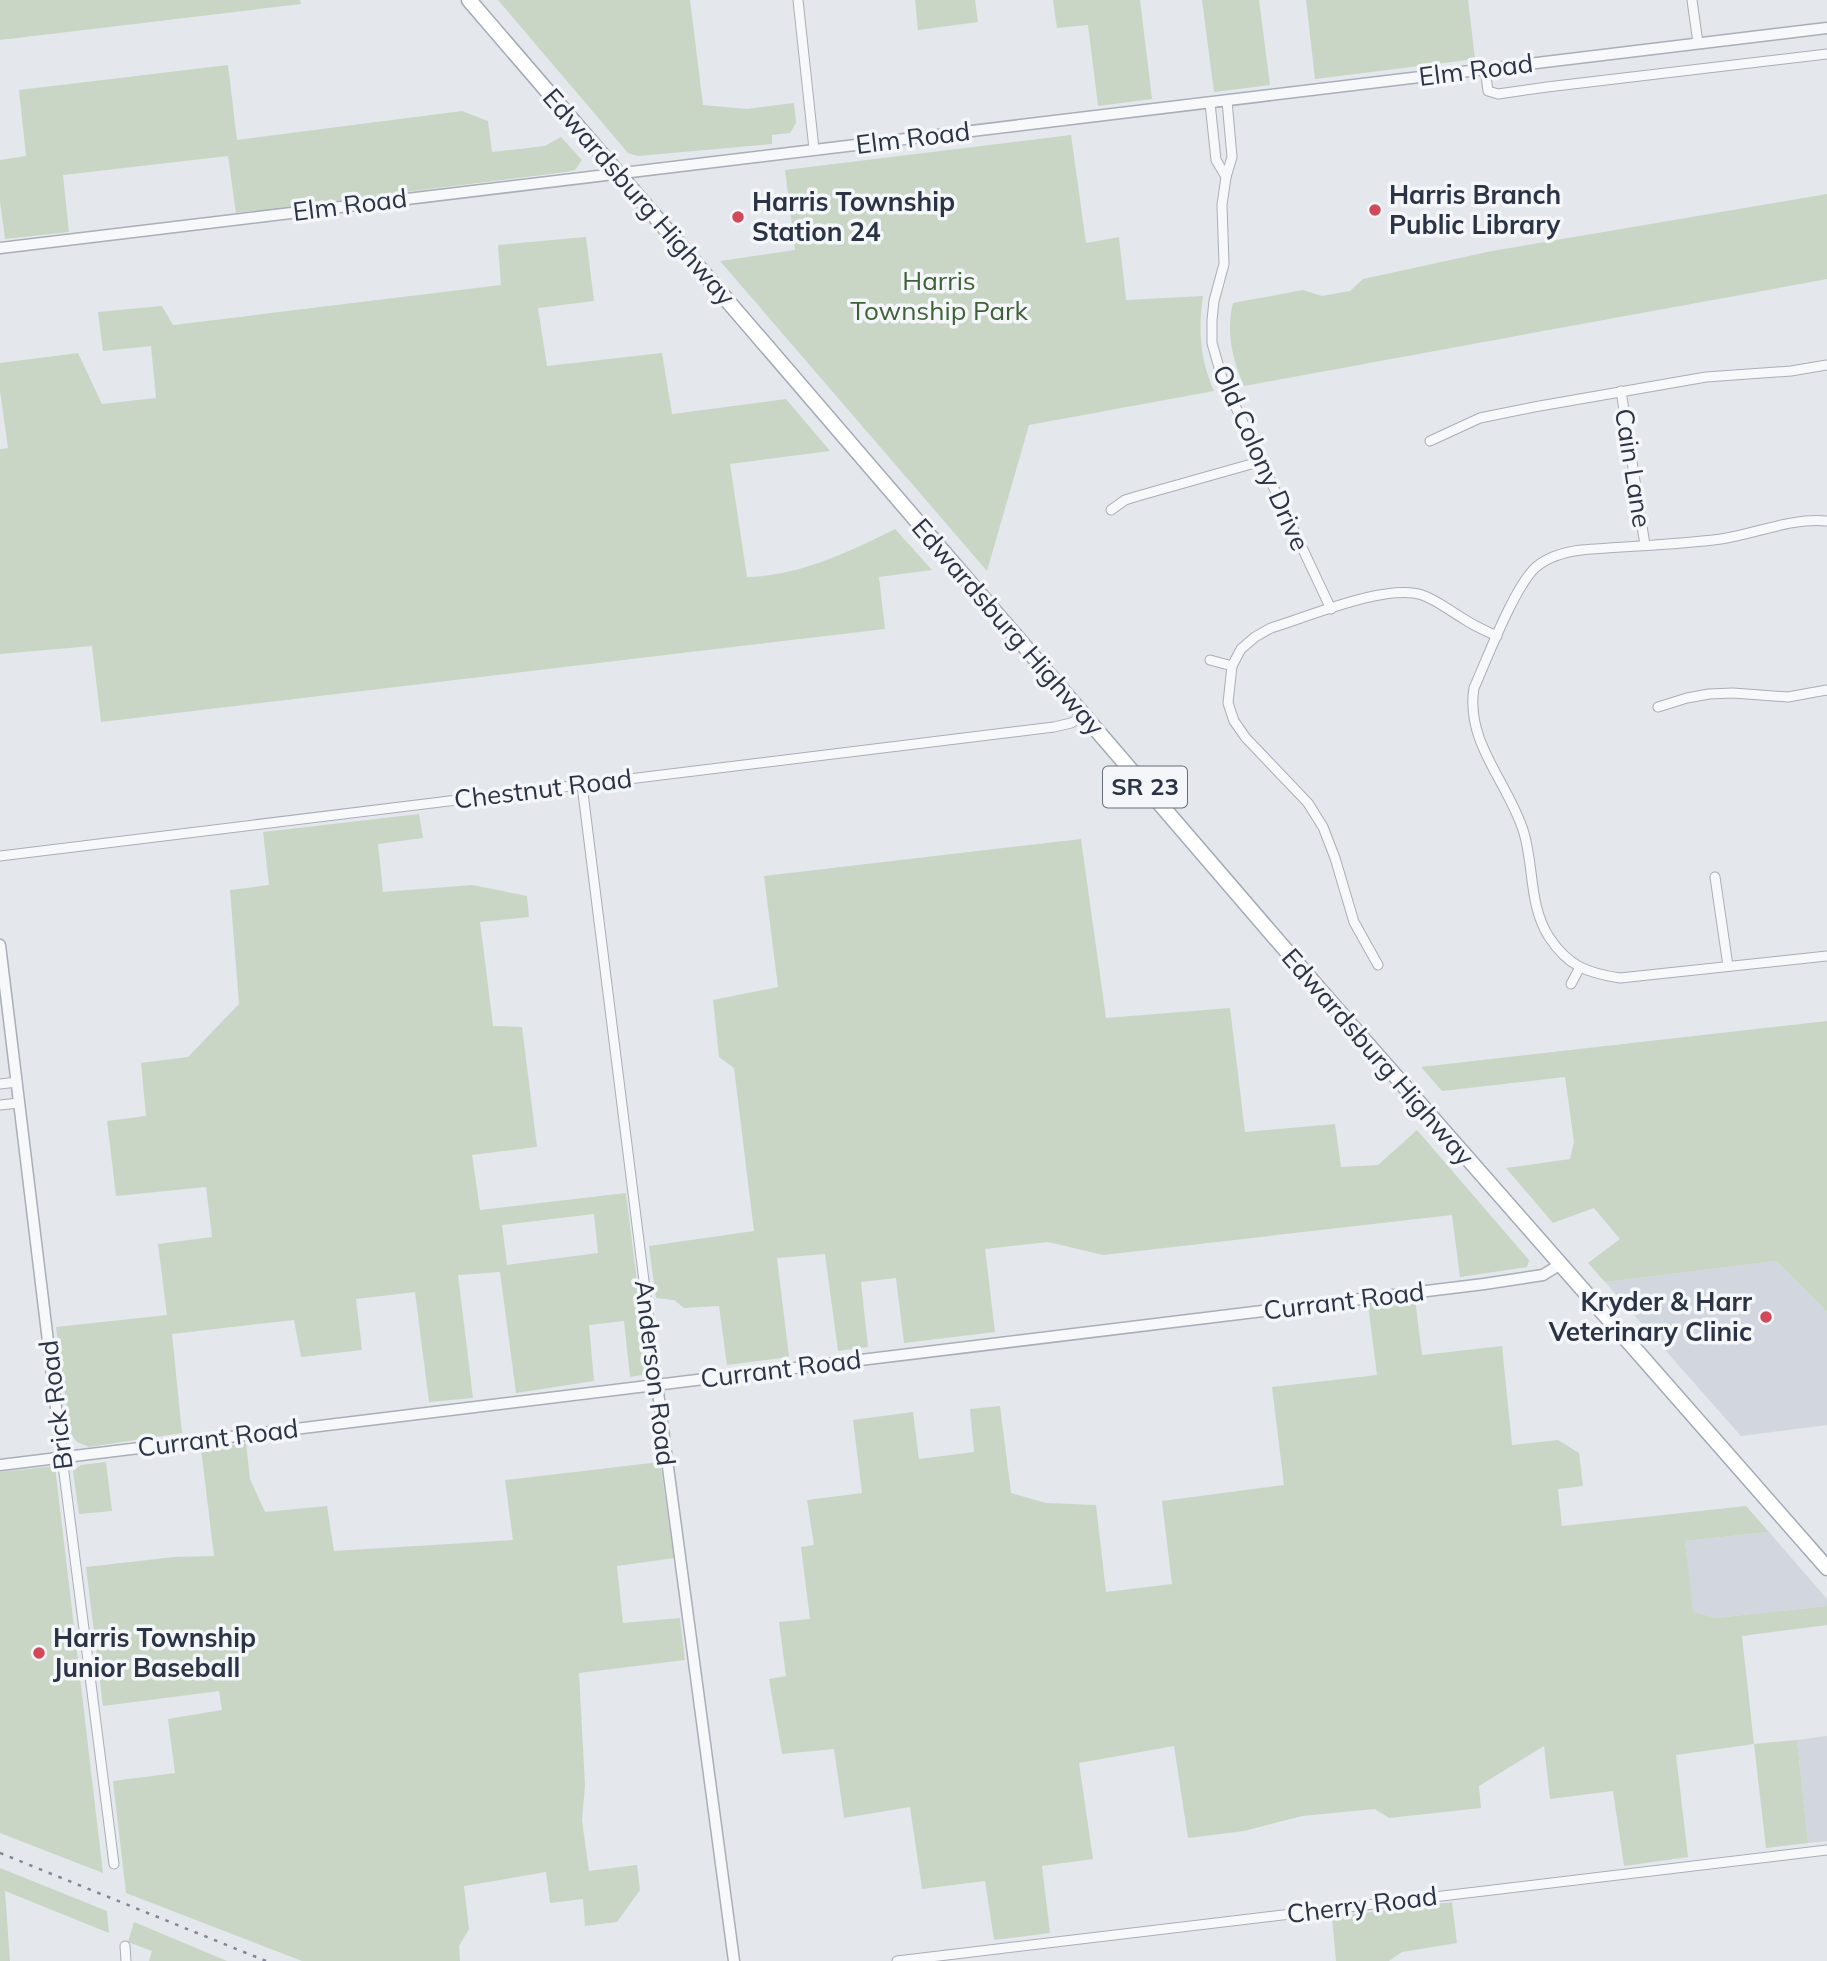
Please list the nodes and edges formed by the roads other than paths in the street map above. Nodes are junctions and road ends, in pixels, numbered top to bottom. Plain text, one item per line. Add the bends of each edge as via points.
1 (469, 0) edge
2 (798, 0) edge
3 (1692, 0) edge
4 (1827, 28) edge
5 (1698, 43) junction
6 (1827, 54) edge
7 (1485, 69) junction
8 (1227, 101) junction
9 (1210, 103) junction
10 (814, 149) junction
11 (619, 172) junction
12 (1226, 177) junction
13 (0, 248) edge
14 (1827, 365) edge
15 (1621, 391) junction
16 (1430, 441) dead end
17 (1262, 461) junction
18 (1111, 510) dead end
19 (1827, 521) edge
20 (1645, 545) junction
21 (1331, 610) junction
22 (1497, 636) junction
23 (1210, 660) dead end
24 (1232, 666) junction
25 (1827, 690) edge
26 (1658, 707) dead end
27 (1084, 716) junction
28 (582, 785) junction
29 (0, 856) edge
30 (1715, 877) dead end
31 (0, 945) edge
32 (1827, 956) edge
33 (1378, 965) dead end
34 (1728, 966) junction
35 (1579, 968) junction
36 (1571, 984) dead end
37 (17, 1082) junction
38 (0, 1084) edge
39 (19, 1102) junction
40 (0, 1105) edge
41 (1559, 1265) junction
42 (657, 1385) junction
43 (62, 1457) junction
44 (0, 1465) edge
45 (1827, 1568) edge
46 (1827, 1850) edge
47 (114, 1864) dead end
48 (125, 1946) dead end
49 (126, 1961) edge
50 (734, 1961) edge
51 (897, 1961) edge

1 - 11 main road, Edwardsburg Highway / SR 23
2 - 10 street
3 - 5 street
4 - 5 street, Elm Road
5 - 7 street, Elm Road
6 - 7 street via 1498,94 1488,91
7 - 8 street, Elm Road
8 - 9 street, Elm Road
8 - 12 street, Old Colony Drive via 1232,157
9 - 10 street, Elm Road
9 - 12 street, Old Colony Drive via 1216,160
10 - 11 street, Elm Road
11 - 13 street, Elm Road
11 - 27 main road, Edwardsburg Highway / SR 23
12 - 17 street, Old Colony Drive via 1224,264 1214,301 1212,343 1222,378
14 - 15 street
15 - 16 street via 1480,418
15 - 20 street, Cain Lane
17 - 18 street via 1125,500
17 - 21 street, Old Colony Drive
19 - 20 street
20 - 22 street via 1581,550 1549,558 1526,578
21 - 22 street via 1370,596 1409,591
21 - 24 street via 1270,628 1241,649
22 - 35 street via 1474,688 1473,724 1524,834 1540,919 1563,955
23 - 24 street
24 - 33 street via 1228,704 1234,721 1308,803 1335,858 1354,922
25 - 26 street via 1788,697 1709,694
27 - 28 street, Chestnut Road via 1054,727
27 - 41 main road, Edwardsburg Highway / SR 23
28 - 29 street, Chestnut Road
28 - 42 street, Anderson Road
30 - 34 street
31 - 37 street, Brick Road
32 - 34 street
34 - 35 street via 1620,978
35 - 36 street
37 - 38 street
37 - 39 street, Brick Road
39 - 40 street
39 - 43 street, Brick Road
41 - 42 street, Currant Road via 1543,1275 1484,1284
41 - 45 main road, Edwardsburg Highway / SR 23
42 - 43 street, Currant Road
42 - 50 street, Anderson Road
43 - 44 street, Currant Road
43 - 47 street, Brick Road
46 - 51 street, Cherry Road
48 - 49 street

